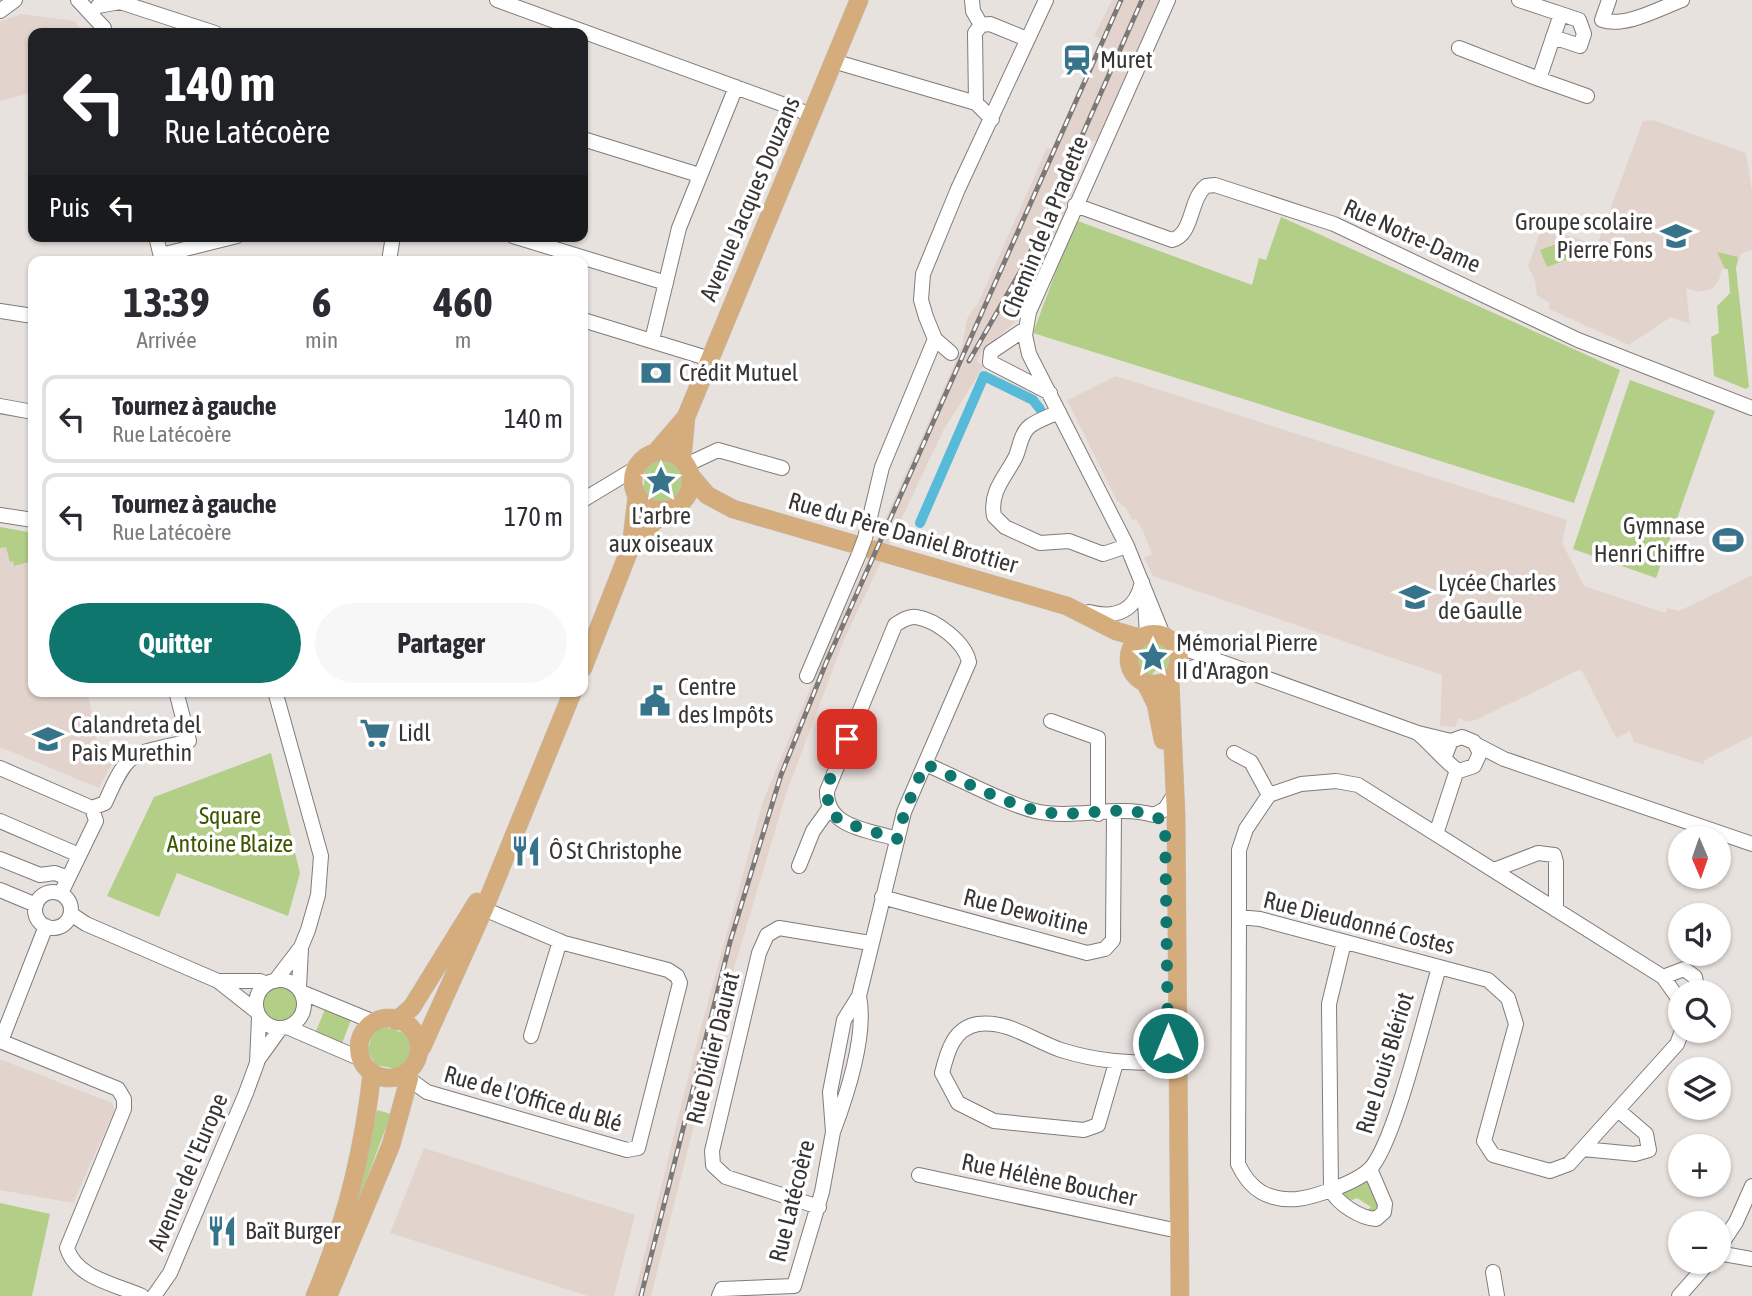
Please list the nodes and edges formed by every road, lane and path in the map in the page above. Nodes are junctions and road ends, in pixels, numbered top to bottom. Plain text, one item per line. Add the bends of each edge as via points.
1 (78, 0) edge
2 (497, 0) edge
3 (859, 0) edge
4 (972, 0) edge
5 (1046, 0) edge
6 (1168, 0) edge
7 (1519, 0) edge
8 (1609, 0) edge
9 (1682, 0) edge
10 (97, 3) edge
11 (1561, 14) junction
12 (1602, 20) junction
13 (981, 25) junction
14 (1581, 25) junction
15 (101, 28) edge
16 (103, 28) edge
17 (200, 28) edge
18 (574, 28) edge
19 (588, 33) edge
20 (1553, 37) junction
21 (1027, 39) junction
22 (1459, 48) dead end
23 (833, 61) junction
24 (1539, 79) junction
25 (736, 87) junction
26 (1587, 96) dead end
27 (976, 103) junction
28 (812, 116) junction
29 (992, 119) junction
30 (588, 141) edge
31 (699, 175) junction
32 (1075, 205) junction
33 (217, 242) edge
34 (533, 242) edge
35 (169, 256) edge
36 (578, 256) edge
37 (588, 259) edge
38 (666, 283) junction
39 (0, 311) edge
40 (28, 315) edge
41 (588, 321) edge
42 (1025, 329) junction
43 (935, 339) junction
44 (652, 340) junction
45 (951, 353) dead end
46 (710, 359) junction
47 (1050, 393) junction
48 (0, 407) edge
49 (1752, 408) edge
50 (28, 411) edge
51 (1059, 412) junction
52 (686, 418) junction
53 (655, 453) junction
54 (686, 467) junction
55 (636, 468) junction
56 (782, 468) dead end
57 (606, 486) junction
58 (637, 495) junction
59 (588, 497) edge
60 (670, 508) junction
61 (733, 509) junction
62 (0, 515) edge
63 (28, 519) edge
64 (631, 546) junction
65 (1127, 546) junction
66 (1142, 582) junction
67 (1058, 604) junction
68 (1079, 610) junction
69 (1157, 639) junction
70 (588, 655) edge
71 (1129, 659) junction
72 (1238, 670) junction
73 (807, 676) dead end
74 (1173, 676) junction
75 (1146, 684) junction
76 (178, 697) edge
77 (277, 697) edge
78 (571, 697) edge
79 (1051, 721) dead end
80 (1418, 733) junction
81 (1451, 741) junction
82 (1477, 745) junction
83 (1234, 753) dead end
84 (1445, 756) junction
85 (1504, 759) junction
86 (925, 764) junction
87 (1476, 764) junction
88 (0, 768) edge
89 (1457, 769) junction
90 (1269, 795) junction
91 (92, 808) junction
92 (1161, 808) junction
93 (828, 810) junction
94 (1114, 813) junction
95 (1098, 814) junction
96 (0, 821) edge
97 (1436, 834) junction
98 (897, 839) junction
99 (1752, 844) edge
100 (79, 855) junction
101 (0, 859) edge
102 (503, 861) junction
103 (799, 866) dead end
104 (1494, 870) junction
105 (68, 878) junction
106 (0, 890) edge
107 (61, 893) junction
108 (882, 897) junction
109 (36, 905) junction
110 (484, 909) junction
111 (1556, 910) junction
112 (71, 914) junction
113 (1239, 917) junction
114 (46, 926) junction
115 (559, 941) junction
116 (1344, 942) junction
117 (870, 943) junction
118 (301, 947) junction
119 (1438, 968) junction
120 (1663, 977) junction
121 (1696, 980) edge
122 (218, 981) junction
123 (271, 982) junction
124 (1668, 984) edge
125 (300, 990) junction
126 (258, 1014) junction
127 (396, 1021) junction
128 (374, 1022) junction
129 (283, 1028) junction
130 (531, 1036) dead end
131 (1, 1041) edge
132 (1677, 1043) edge
133 (422, 1047) junction
134 (257, 1063) junction
135 (1116, 1063) junction
136 (1168, 1063) junction
137 (367, 1065) junction
138 (407, 1076) junction
139 (1618, 1110) junction
140 (1583, 1149) junction
141 (1370, 1170) junction
142 (919, 1175) dead end
143 (1752, 1185) edge
144 (1331, 1190) junction
145 (819, 1207) junction
146 (1169, 1229) junction
147 (1731, 1230) edge
148 (1731, 1254) edge
149 (1752, 1259) edge
150 (1493, 1272) dead end
151 (1700, 1274) edge
152 (1685, 1295) edge
153 (142, 1296) edge
154 (155, 1296) edge
155 (315, 1296) edge
156 (328, 1296) edge
157 (719, 1296) edge
158 (1172, 1296) edge
159 (1180, 1296) edge
160 (1497, 1296) edge

1 - 15 street
2 - 18 street
3 - 23 main road, Avenue Jacques Douzans
4 - 13 street
5 - 21 street
6 - 32 street, Chemin de la Pradette
7 - 11 street
8 - 12 street
9 - 12 street via 1624,21
10 - 16 street
10 - 17 street via 120,2
11 - 14 street
11 - 20 street
12 - 14 street
13 - 21 street via 990,24
13 - 27 street via 975,33
14 - 20 street via 1580,46
19 - 25 street
20 - 24 street
21 - 29 street
22 - 24 street
23 - 27 street
23 - 28 main road, Avenue Jacques Douzans
24 - 26 street
25 - 28 street
25 - 31 street
27 - 29 street
28 - 46 main road, Avenue Jacques Douzans
29 - 43 street via 923,274 920,300
30 - 31 street
31 - 38 street via 679,228
32 - 42 street, Chemin de la Pradette
32 - 49 street, Rue Notre-Dame via 1172,240 1184,232 1198,193 1206,186 1274,202 1346,230 1627,361
33 - 35 street
34 - 36 street
37 - 38 street
38 - 44 street
39 - 40 street
41 - 44 street
42 - 47 street, Chemin de la Pradette via 1026,346
42 - 47 street via 991,352 990,362
43 - 45 street
43 - 73 street, bridge via 878,478 859,554
44 - 46 street
46 - 52 main road, Avenue Jacques Douzans
47 - 51 street, Chemin de la Pradette
48 - 50 street
51 - 65 street, Chemin de la Pradette
51 - 65 street via 1024,432 1001,479 994,516 1005,527 1046,544 1069,541 1103,554
52 - 53 main road, Avenue Jacques Douzans
52 - 54 main road, Avenue Jacques Douzans
53 - 54 main road via 672,454
53 - 55 main road
54 - 56 street via 718,450
54 - 60 main road via 688,494
54 - 61 main road, Rue du Père Daniel Brottier via 707,495
55 - 57 street
55 - 58 main road
57 - 58 street
57 - 59 street
58 - 60 main road via 646,505
58 - 64 main road
60 - 61 main road, Rue du Père Daniel Brottier
60 - 64 main road
61 - 67 main road, Rue du Père Daniel Brottier
62 - 63 street
64 - 70 main road
65 - 66 street, Chemin de la Pradette
66 - 68 street via 1135,602 1124,612 1103,615
66 - 69 street, Chemin de la Pradette
67 - 68 main road, Rue du Père Daniel Brottier
67 - 71 main road, Rue du Père Daniel Brottier via 1099,628
68 - 69 main road, Rue du Père Daniel Brottier via 1116,631
69 - 71 main road
69 - 72 street
69 - 74 main road via 1180,661
71 - 75 main road via 1133,674
72 - 74 street via 1208,665
72 - 80 street
74 - 75 main road via 1159,685
74 - 92 main road
75 - 92 main road via 1160,721
76 - 91 street via 189,741 131,755 122,764 105,803
77 - 118 street via 321,856 313,917
78 - 102 main road
79 - 95 street via 1098,738
80 - 81 street
80 - 84 street
81 - 82 street via 1462,737
81 - 84 street
82 - 85 street
82 - 87 street
83 - 90 street via 1251,762
84 - 89 street
85 - 87 street
85 - 99 street
86 - 93 street, Rue Latécoère via 969,662 958,639 917,617 906,618 895,625 828,784
86 - 95 street via 1035,811
86 - 98 street, Rue Latécoère
87 - 89 street via 1469,770
88 - 91 street
89 - 97 street
90 - 97 street via 1301,784 1336,781 1358,785
90 - 113 street, Rue Dieudonné Costes via 1246,829 1239,850
91 - 100 street via 96,821
92 - 94 street
92 - 136 main road
92 - 159 main road
93 - 98 street via 842,822
93 - 103 street via 813,831
94 - 95 street
94 - 108 street, Rue Dewoitine via 1113,940 1105,949 1087,953
96 - 100 street
97 - 104 street
98 - 108 street, Rue Latécoère
100 - 105 street
101 - 105 street via 40,875 55,873
102 - 110 main road
102 - 127 main road via 412,1007
104 - 111 street
104 - 111 street via 1538,853 1553,855
105 - 107 street
106 - 109 street
107 - 109 street via 44,894
107 - 112 street
108 - 117 street, Rue Latécoère
109 - 114 street via 38,919
110 - 115 street
110 - 133 main road
111 - 120 street
112 - 114 street via 63,924
112 - 122 street via 86,925
113 - 116 street, Rue Dieudonné Costes
113 - 144 street, Rue Louis Blériot via 1238,1164 1255,1190 1276,1199 1307,1198
114 - 131 street
115 - 130 street
115 - 138 street, Rue de l'Office du Blé via 668,970 680,983 638,1148 627,1150 427,1091
116 - 119 street, Rue Dieudonné Costes
116 - 144 street via 1329,1004
117 - 145 street, Rue Latécoère via 859,996 859,1031
117 - 145 street, Rue Didier Daurat via 779,928 767,935 712,1151 713,1165 726,1177
118 - 123 street
118 - 125 street
119 - 140 street, Rue Dieudonné Costes via 1488,980 1514,1008 1516,1024 1484,1141 1493,1155 1550,1171 1569,1164
119 - 141 street, Rue Louis Blériot via 1386,1142
120 - 121 street via 1684,969
120 - 124 street
122 - 123 street
122 - 126 street
123 - 125 street via 284,980
123 - 126 street via 257,996
125 - 128 street
125 - 129 street via 304,1011 298,1021
126 - 129 street via 265,1025
126 - 134 street, Avenue de l'Europe
127 - 128 main road
127 - 133 main road via 411,1029
128 - 137 main road via 358,1041
129 - 134 street, Avenue de l'Europe
129 - 137 street
131 - 153 street via 118,1089 124,1099 124,1109 67,1248 78,1269
132 - 139 street, Rue Dieudonné Costes
133 - 138 main road
134 - 154 street, Avenue de l'Europe via 170,1273
135 - 135 street via 1059,1049 1019,1030 979,1024 963,1031 948,1046 942,1073 958,1102 993,1121 1084,1130 1098,1125
135 - 136 street
136 - 146 main road
137 - 138 main road via 388,1077
137 - 155 main road via 367,1115 350,1192
138 - 156 main road via 391,1144
139 - 140 street, Rue Dieudonné Costes
139 - 140 street via 1646,1134 1648,1150 1635,1154
141 - 144 street, Rue Louis Blériot
141 - 144 street, Rue Louis Blériot via 1385,1203 1381,1216 1362,1216 1335,1198
142 - 146 street, Rue Hélène Boucher
143 - 147 street
145 - 157 street, Rue Latécoère via 794,1286 722,1289
146 - 158 main road
148 - 149 street
150 - 160 street
151 - 152 street

